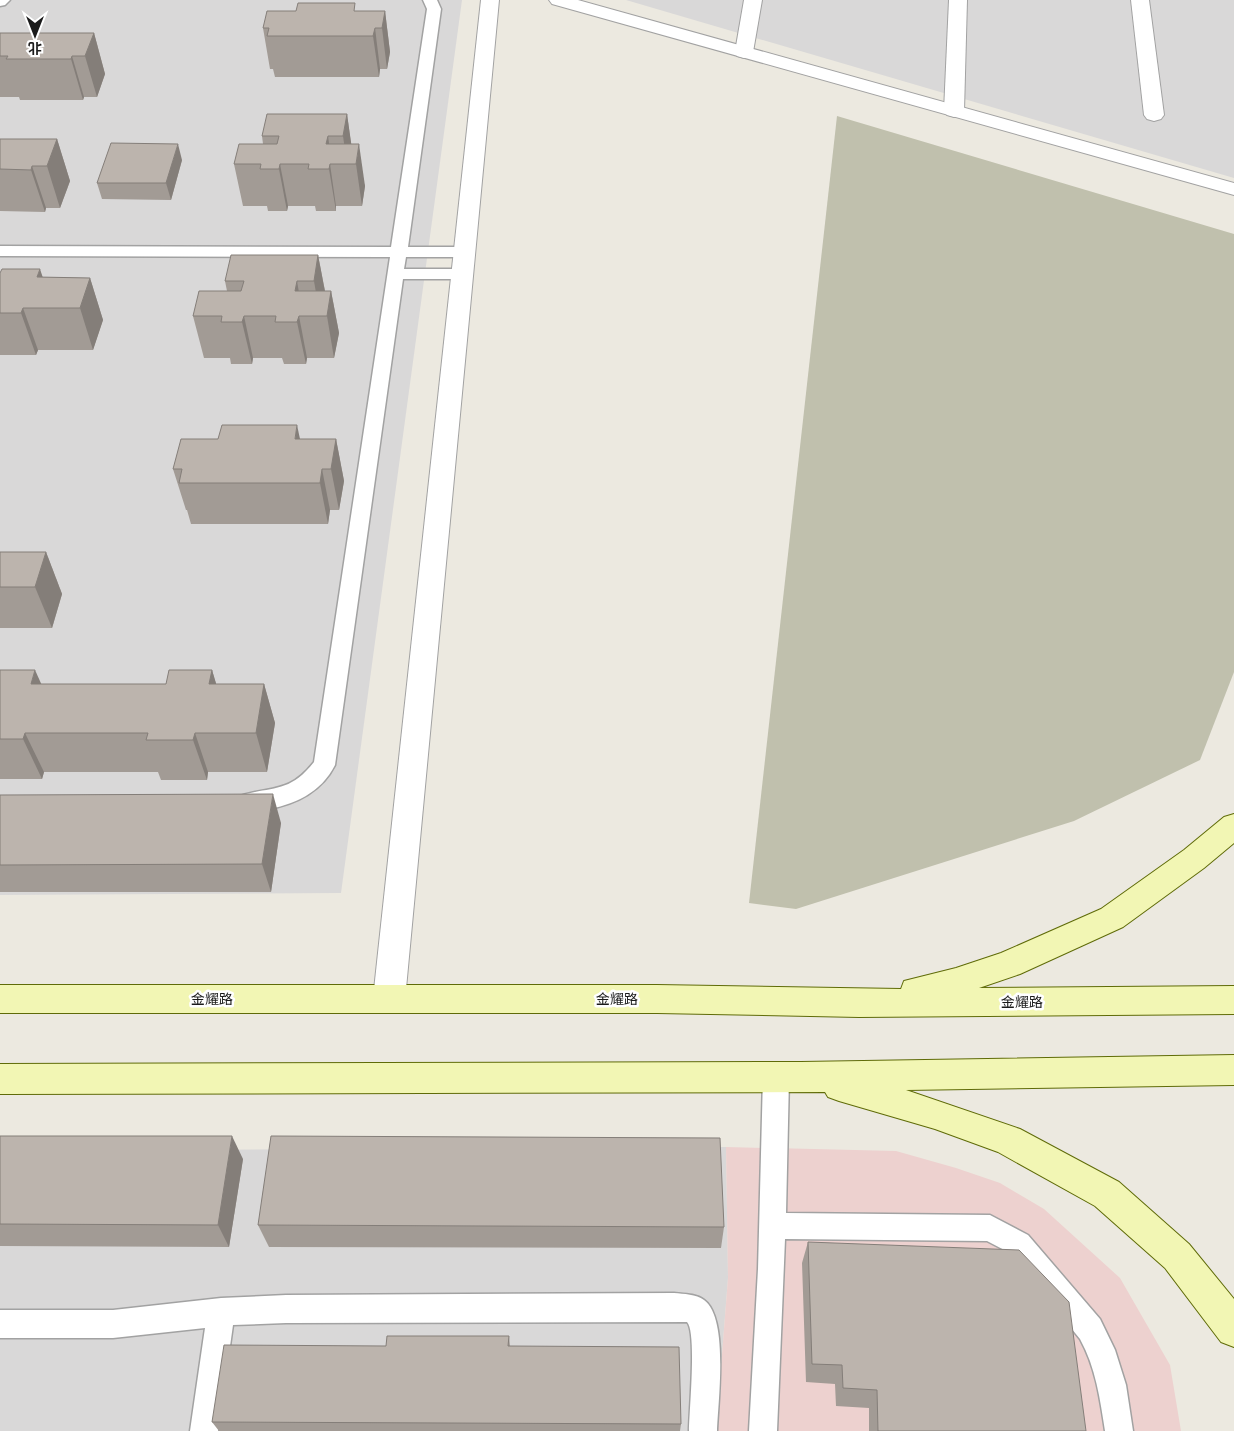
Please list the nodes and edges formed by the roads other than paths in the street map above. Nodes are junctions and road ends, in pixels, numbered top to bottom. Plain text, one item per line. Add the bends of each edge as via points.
1 (430, 0) edge
2 (490, 0) edge
3 (558, 0) edge
4 (754, 0) edge
5 (958, 0) edge
6 (1140, 0) edge
7 (744, 52) junction
8 (954, 111) junction
9 (1154, 115) dead end
10 (1234, 189) edge
11 (0, 251) edge
12 (398, 252) junction
13 (464, 263) junction
14 (395, 274) junction
15 (228, 804) edge
16 (1234, 826) edge
17 (0, 998) edge
18 (389, 998) junction
19 (1234, 1000) edge
20 (859, 1003) junction
21 (1234, 1070) edge
22 (789, 1077) junction
23 (0, 1079) edge
24 (772, 1226) junction
25 (221, 1312) junction
26 (0, 1324) edge
27 (1234, 1329) edge
28 (204, 1431) edge
29 (702, 1431) edge
30 (762, 1431) edge
31 (1119, 1431) edge

1 - 12 lane via 434,9
2 - 13 street
3 - 7 street
4 - 7 street
5 - 8 street
6 - 9 street
7 - 8 street
8 - 10 street
11 - 12 lane
12 - 13 lane
12 - 14 lane
13 - 14 lane
13 - 18 street
14 - 15 lane via 324,765 304,788 284,797
16 - 20 main road via 1194,860 1112,918 1009,964 956,982
17 - 18 main road, 金耀路
18 - 20 main road, 金耀路 via 657,998
19 - 20 main road, 金耀路
21 - 22 main road
22 - 23 main road
22 - 24 lane
22 - 27 main road via 868,1093 1008,1140 1107,1194 1177,1256
24 - 30 lane
24 - 31 lane via 990,1228 1001,1232 1019,1244 1090,1329 1101,1350 1112,1385
25 - 26 lane via 113,1324
25 - 28 lane
25 - 29 lane via 286,1309 694,1309 703,1320 706,1342

